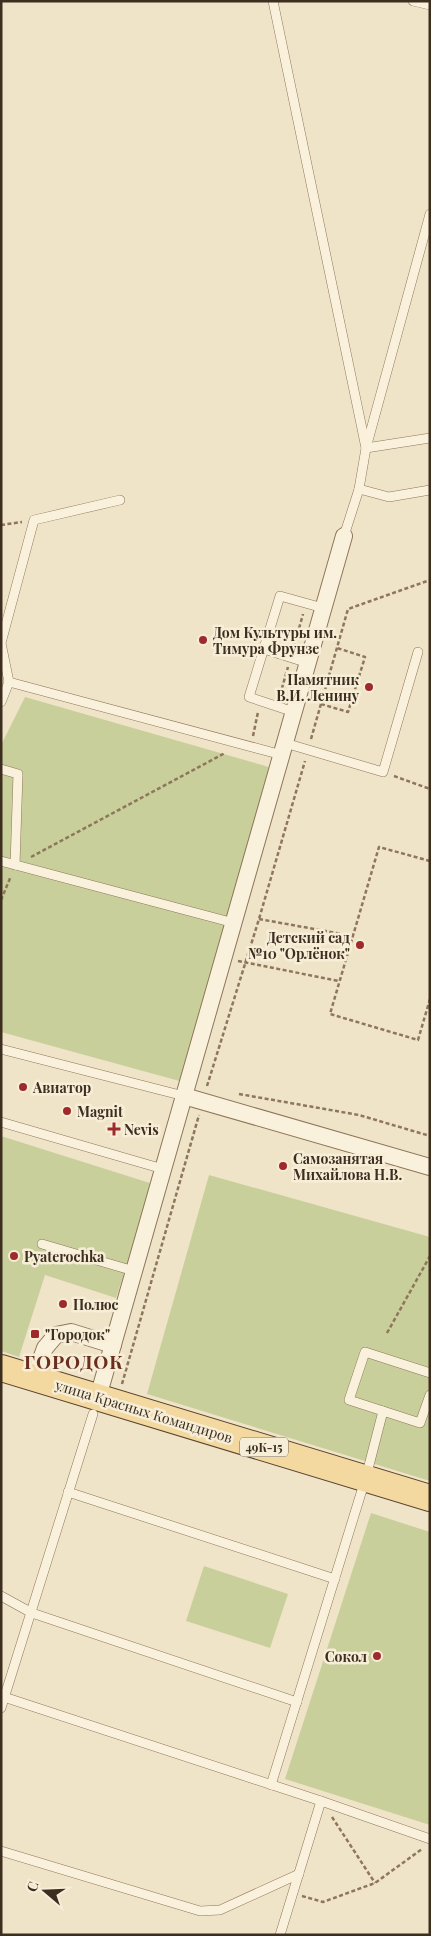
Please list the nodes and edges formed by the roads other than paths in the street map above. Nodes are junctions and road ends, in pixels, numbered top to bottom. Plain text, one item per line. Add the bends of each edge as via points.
1 (273, 1) edge
2 (413, 1) edge
3 (430, 5) edge
4 (430, 214) edge
5 (430, 438) edge
6 (366, 448) junction
7 (359, 489) junction
8 (430, 490) edge
9 (120, 500) dead end
10 (344, 536) joint
11 (324, 608) junction
12 (264, 649) junction
13 (418, 652) dead end
14 (308, 663) junction
15 (9, 682) junction
16 (1, 702) edge
17 (294, 712) junction
18 (283, 749) junction
19 (1, 769) edge
20 (1, 861) edge
21 (15, 865) junction
22 (234, 923) junction
23 (1, 1049) edge
24 (184, 1096) junction
25 (1, 1122) edge
26 (430, 1167) edge
27 (163, 1169) junction
28 (42, 1244) dead end
29 (134, 1271) junction
30 (113, 1345) junction
31 (1, 1368) edge
32 (430, 1373) edge
33 (34, 1378) junction
34 (430, 1395) edge
35 (95, 1406) junction
36 (383, 1411) junction
37 (366, 1477) junction
38 (68, 1492) junction
39 (430, 1498) edge
40 (335, 1579) junction
41 (1, 1596) edge
42 (32, 1613) junction
43 (3, 1697) edge
44 (297, 1702) junction
45 (1, 1708) edge
46 (271, 1785) junction
47 (321, 1801) junction
48 (430, 1839) edge
49 (1, 1851) edge
50 (299, 1874) junction
51 (280, 1935) edge

1 - 6 lane
2 - 3 lane
4 - 6 lane
5 - 6 lane
6 - 7 lane
7 - 8 lane via 390,497
7 - 10 lane
9 - 15 lane via 34,520 2,643
10 - 11 street
11 - 12 lane via 280,596
11 - 14 street
12 - 14 lane
12 - 17 lane via 249,697
13 - 18 lane via 383,772 308,750
14 - 17 street
15 - 16 lane
15 - 18 lane via 240,744
17 - 18 street
18 - 22 street
19 - 21 lane via 18,774
20 - 21 lane
21 - 22 lane
22 - 24 street
23 - 24 lane
24 - 26 street
24 - 27 street
25 - 27 lane
27 - 29 street
28 - 29 lane
29 - 30 street
30 - 33 street via 71,1332 56,1335 45,1348
30 - 35 street
31 - 33 main road, улица Красных Командиров / 49К-15
32 - 36 lane via 365,1352 349,1400
33 - 35 main road, улица Красных Командиров / 49К-15
34 - 36 lane via 420,1423
35 - 37 main road, улица Красных Командиров / 49К-15
35 - 38 lane
36 - 37 lane
37 - 39 main road, улица Красных Командиров / 49К-15
37 - 40 lane
38 - 40 lane
38 - 42 lane
40 - 44 lane
41 - 42 lane
42 - 43 lane
42 - 44 lane
43 - 45 lane
43 - 46 lane
44 - 46 lane
46 - 47 lane
47 - 48 lane
47 - 50 lane
49 - 50 lane via 200,1911 220,1910
50 - 51 lane

